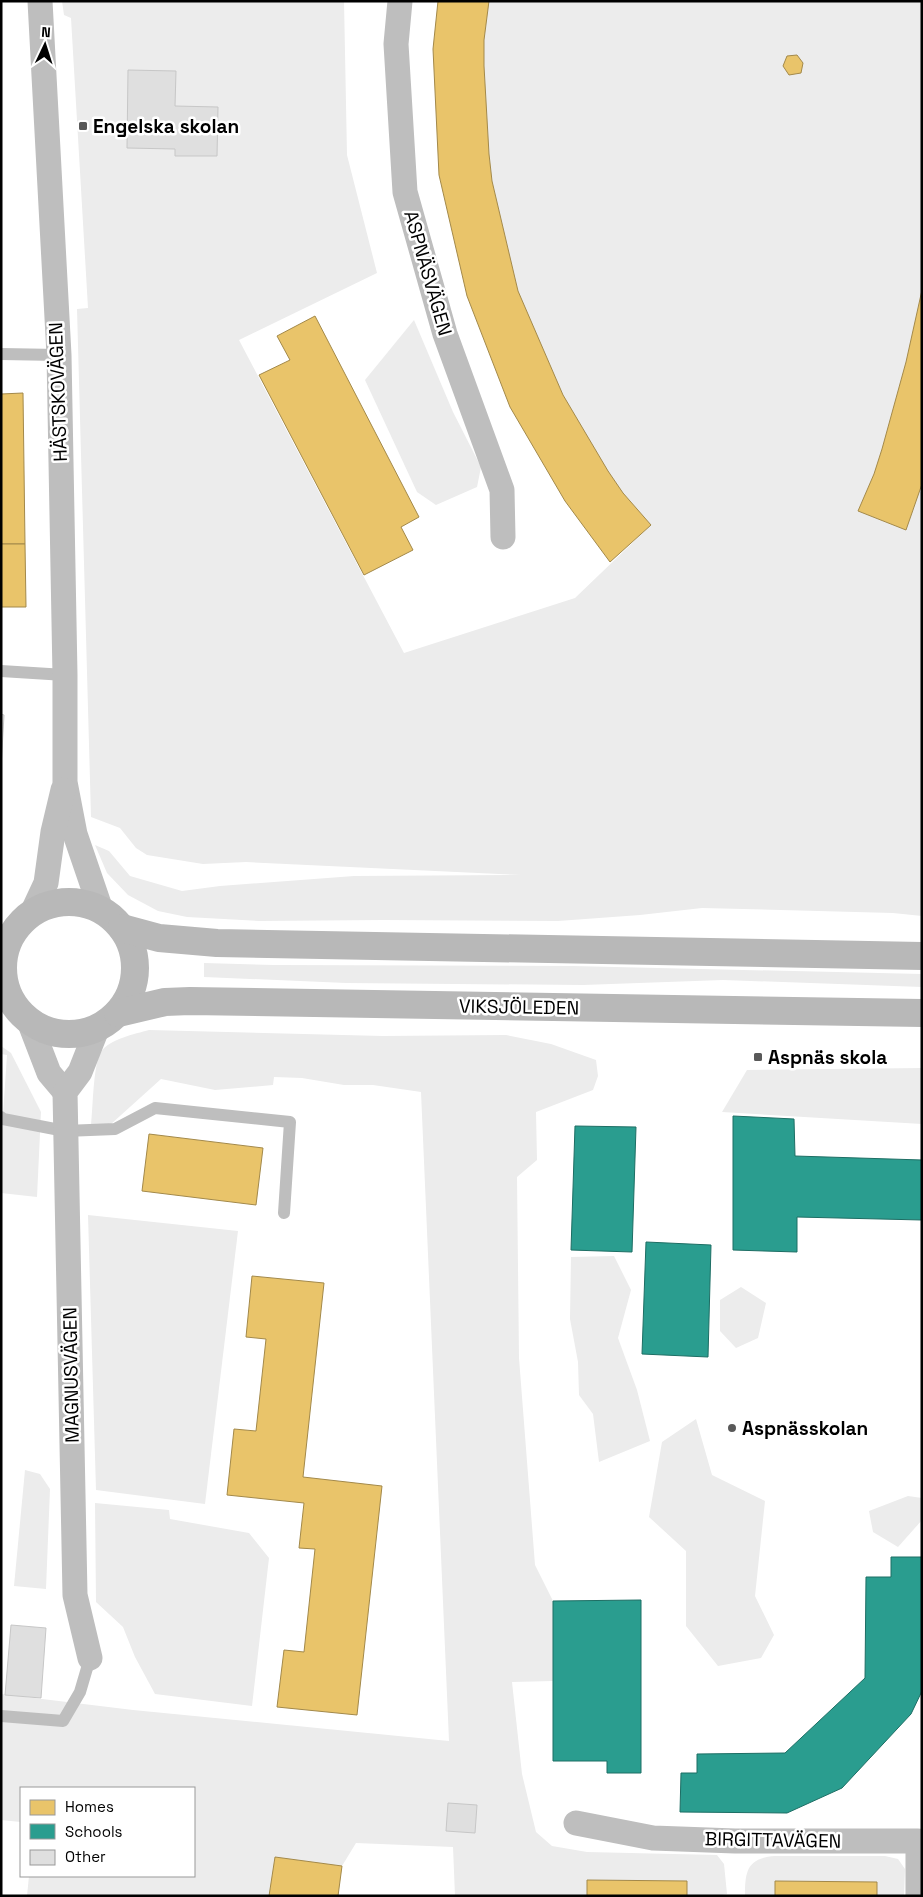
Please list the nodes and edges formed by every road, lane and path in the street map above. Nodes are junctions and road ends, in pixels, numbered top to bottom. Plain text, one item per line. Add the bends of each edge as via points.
1 (40, 1) edge
2 (400, 1) edge
3 (1, 354) edge
4 (58, 355) junction
5 (503, 537) dead end
6 (1, 671) edge
7 (65, 675) junction
8 (64, 782) junction
9 (101, 910) junction
10 (18, 920) edge
11 (122, 928) junction
12 (922, 956) edge
13 (15, 1010) edge
14 (922, 1014) edge
15 (107, 1021) junction
16 (65, 1092) junction
17 (1, 1117) edge
18 (65, 1132) junction
19 (284, 1212) dead end
20 (90, 1658) joint
21 (1, 1716) edge
22 (576, 1823) dead end
23 (920, 1834) edge
24 (918, 1896) edge

1 - 4 street, HÄSTSKOVÄGEN
2 - 5 street, ASPNÄSVÄGEN via 396,44 405,192 445,334 502,490
3 - 4 lane
4 - 7 street, HÄSTSKOVÄGEN
6 - 7 lane
7 - 8 street, HÄSTSKOVÄGEN
8 - 9 street, HÄSTSKOVÄGEN via 75,834
8 - 10 street, HÄSTSKOVÄGEN via 46,883
9 - 10 main road via 78,903 54,904
9 - 11 main road
10 - 13 main road via 4,955 3,973
11 - 12 main road via 159,938 217,943
11 - 15 main road via 131,944 134,980 128,998
13 - 15 main road via 46,1030 72,1034
13 - 16 street via 49,1073
14 - 15 main road, VIKSJÖLEDEN via 166,1002
15 - 16 street via 80,1072
16 - 18 street, MAGNUSVÄGEN
17 - 18 lane
18 - 19 lane via 115,1129 155,1108 290,1122
18 - 20 street, MAGNUSVÄGEN via 75,1595
20 - 21 lane via 80,1692 63,1721
22 - 23 street, BIRGITTAVÄGEN via 653,1838 735,1841
23 - 24 street, BIRGITTAVÄGEN

